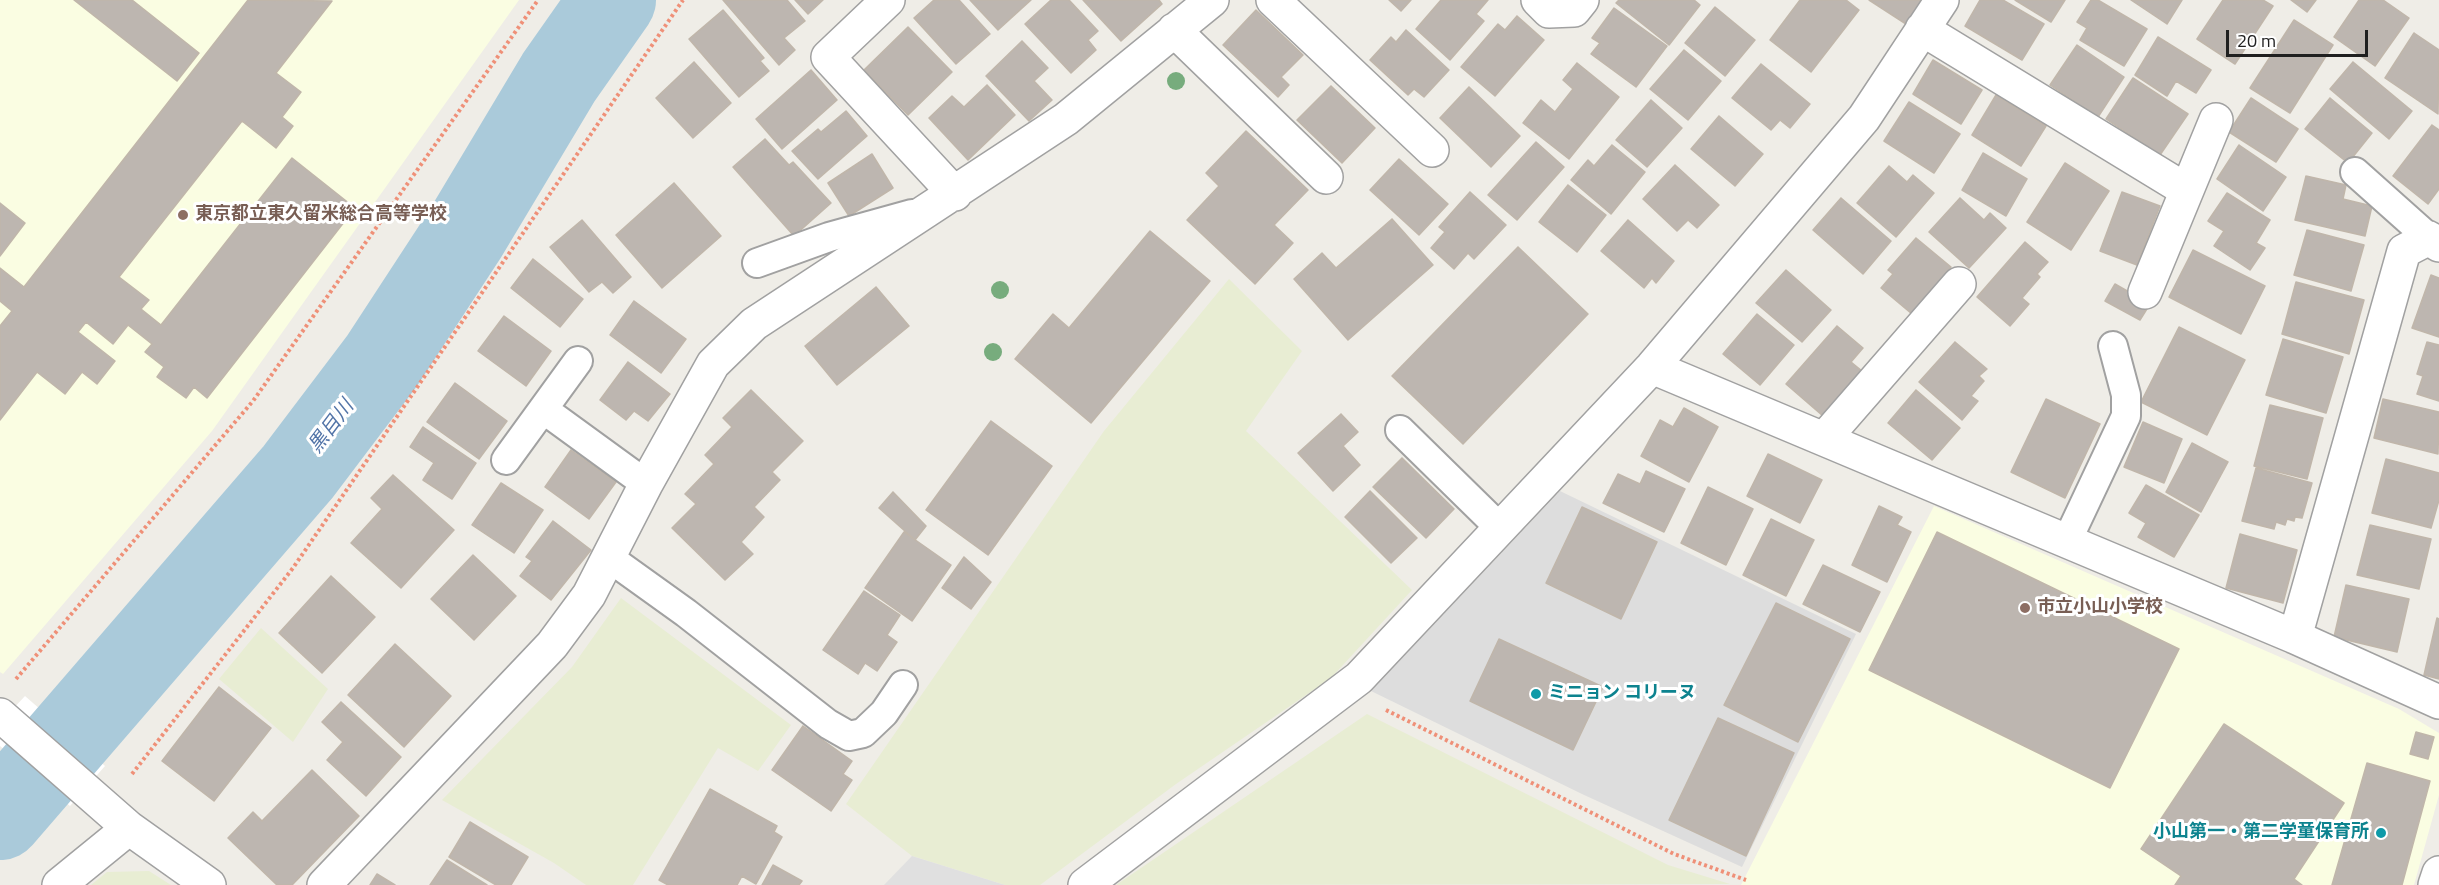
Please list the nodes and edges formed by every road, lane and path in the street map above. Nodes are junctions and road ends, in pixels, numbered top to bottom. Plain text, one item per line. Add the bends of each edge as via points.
1 (538, 0) edge
2 (682, 0) edge
3 (888, 0) edge
4 (1273, 0) edge
5 (1538, 0) edge
6 (1582, 0) edge
7 (1942, 0) edge
8 (1206, 2) edge
9 (1922, 29) junction
10 (1174, 30) junction
11 (2216, 120) dead end
12 (1431, 150) dead end
13 (2355, 172) dead end
14 (1326, 177) dead end
15 (2186, 190) junction
16 (943, 202) junction
17 (2434, 242) edge
18 (757, 263) dead end
19 (1959, 284) dead end
20 (2145, 292) dead end
21 (2113, 346) dead end
22 (578, 361) dead end
23 (1652, 368) junction
24 (543, 409) junction
25 (1400, 430) dead end
26 (1824, 440) junction
27 (506, 460) dead end
28 (645, 484) junction
29 (1500, 528) junction
30 (2067, 541) junction
31 (608, 557) junction
32 (2295, 637) junction
33 (15, 680) dead end
34 (903, 685) dead end
35 (1345, 690) junction
36 (2439, 702) edge
37 (2, 716) edge
38 (118, 818) junction
39 (2439, 873) edge
40 (1746, 880) dead end
41 (59, 885) edge
42 (209, 885) edge
43 (324, 885) edge
44 (1085, 885) edge
45 (2435, 885) edge

1 - 33 path via 253,401
2 - 38 path
3 - 16 street via 828,57
4 - 12 street
5 - 6 street via 1549,11 1574,10
7 - 9 street
8 - 10 street
9 - 15 street
9 - 23 street via 1864,118
10 - 14 street
10 - 16 street via 1066,119
11 - 15 street
13 - 17 lane
15 - 20 street
16 - 18 lane
16 - 28 street via 754,324 713,364
17 - 32 street via 2404,251
19 - 26 street
21 - 30 lane via 2126,395 2126,416
22 - 24 lane
23 - 26 street
23 - 29 street
24 - 27 lane
24 - 28 lane
25 - 29 lane
26 - 30 street
28 - 31 street
29 - 35 street
30 - 32 street
31 - 34 lane via 849,736 863,733 884,713
31 - 43 street via 589,595 552,645
32 - 36 street
35 - 40 path via 1674,854
35 - 44 street
37 - 38 street
38 - 41 street
38 - 42 street
39 - 45 street

